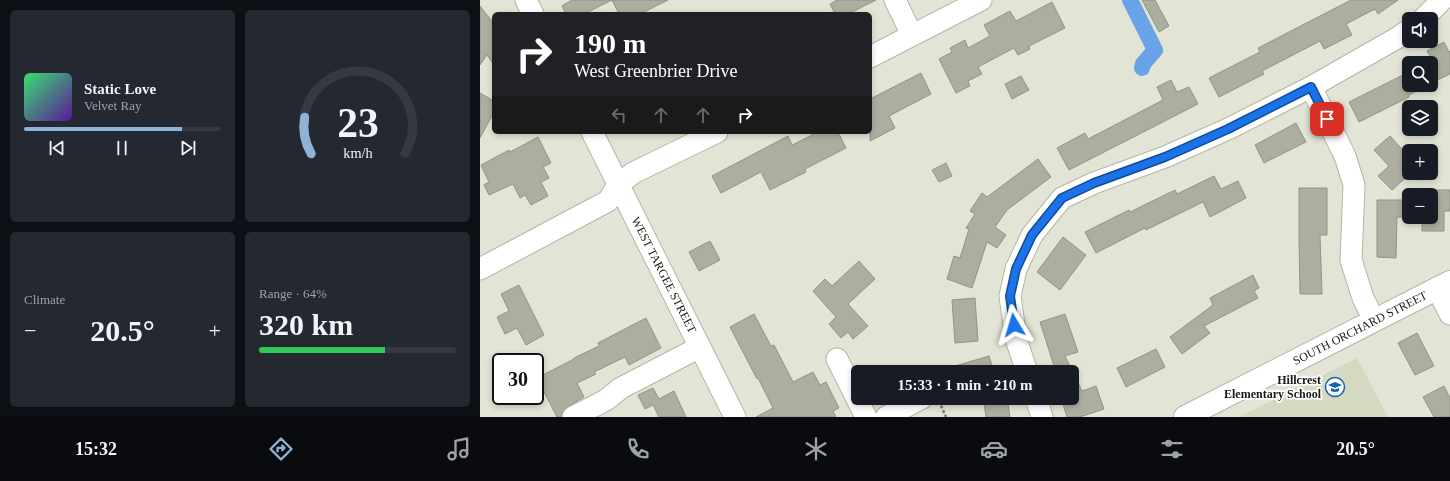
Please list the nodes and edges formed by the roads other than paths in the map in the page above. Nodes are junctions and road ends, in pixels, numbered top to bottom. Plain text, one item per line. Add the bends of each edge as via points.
1 (526, 0) edge
2 (895, 0) edge
3 (981, 0) edge
4 (1442, 0) edge
5 (532, 12) edge
6 (1430, 12) edge
7 (912, 35) junction
8 (1402, 35) edge
9 (872, 55) edge
10 (1311, 87) junction
11 (593, 134) edge
12 (713, 134) edge
13 (618, 185) junction
14 (480, 269) edge
15 (1444, 285) edge
16 (1450, 314) edge
17 (1374, 320) junction
18 (700, 347) junction
19 (837, 359) dead end
20 (1025, 365) edge
21 (909, 405) edge
22 (1038, 405) edge
23 (573, 417) edge
24 (735, 417) edge
25 (866, 417) edge
26 (886, 417) edge
27 (1042, 417) edge
28 (1185, 417) edge

1 - 5 street
2 - 7 street
3 - 7 street
4 - 6 street
7 - 9 street
8 - 10 street
10 - 17 street via 1345,156 1354,185 1351,260 1363,298
10 - 20 street via 1222,132 1062,198 1032,235 1016,269 1010,296 1016,339
11 - 13 street, WEST TARGEE STREET
12 - 13 street via 633,173
13 - 14 street via 608,201
13 - 18 street, WEST TARGEE STREET
15 - 16 street
15 - 17 main road, SOUTH ORCHARD STREET
17 - 28 main road, SOUTH ORCHARD STREET
18 - 23 street via 621,388 606,400
18 - 24 street, WEST TARGEE STREET
19 - 25 street
21 - 26 street
22 - 27 street

